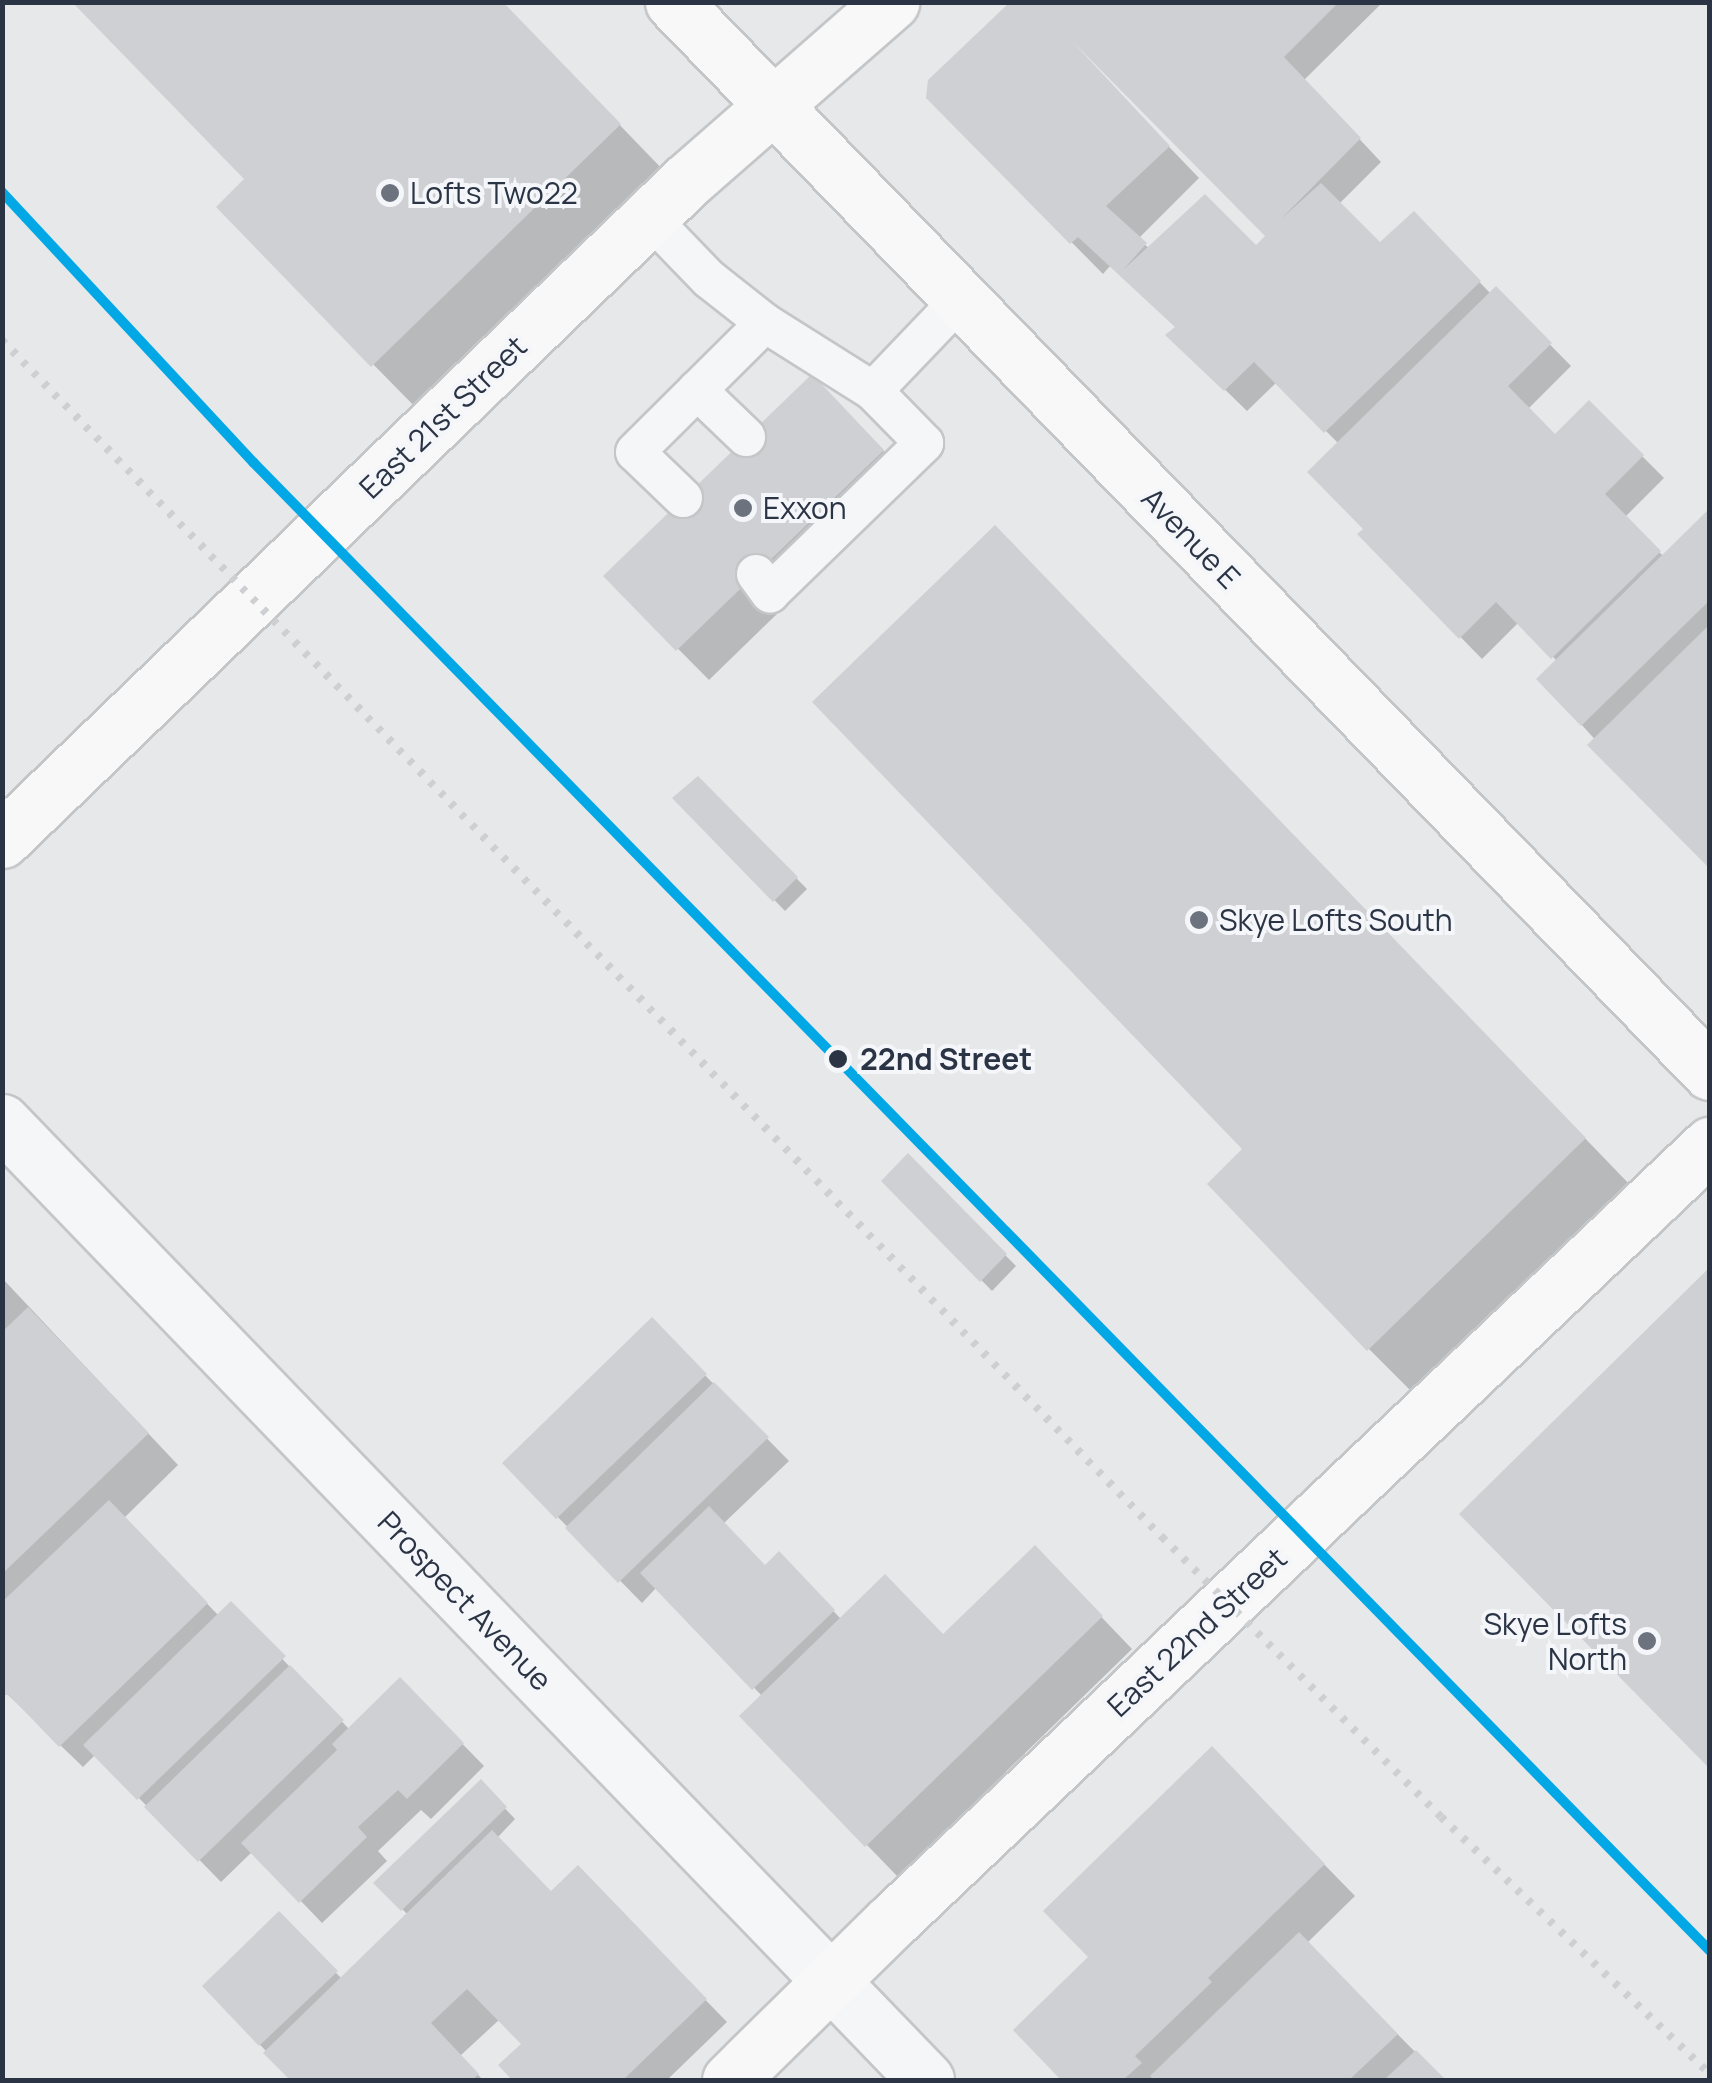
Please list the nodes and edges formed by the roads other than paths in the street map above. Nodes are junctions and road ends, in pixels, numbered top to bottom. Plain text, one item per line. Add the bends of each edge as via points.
1 (673, 2) edge
2 (890, 2) edge
3 (773, 108) junction
4 (650, 218) junction
5 (960, 300) junction
6 (765, 323) junction
7 (698, 390) junction
8 (873, 391) junction
9 (746, 437) dead end
10 (683, 498) dead end
11 (756, 574) dead end
12 (2, 840) edge
13 (1710, 1072) edge
14 (2, 1122) edge
15 (1710, 1145) edge
16 (833, 1982) junction
17 (730, 2080) edge
18 (926, 2080) edge

1 - 3 street, Avenue E
2 - 3 street, East 21st Street
3 - 4 street, East 21st Street
3 - 5 street, Avenue E
4 - 6 lane via 709,279
4 - 12 street, East 21st Street
5 - 8 lane
5 - 13 street, Avenue E
6 - 7 lane
6 - 8 lane
7 - 9 lane
7 - 10 lane via 635,452
8 - 11 lane via 924,443 828,520 770,593
14 - 16 street, Prospect Avenue
15 - 16 street, East 22nd Street
16 - 17 street, East 22nd Street
16 - 18 street, Prospect Avenue

